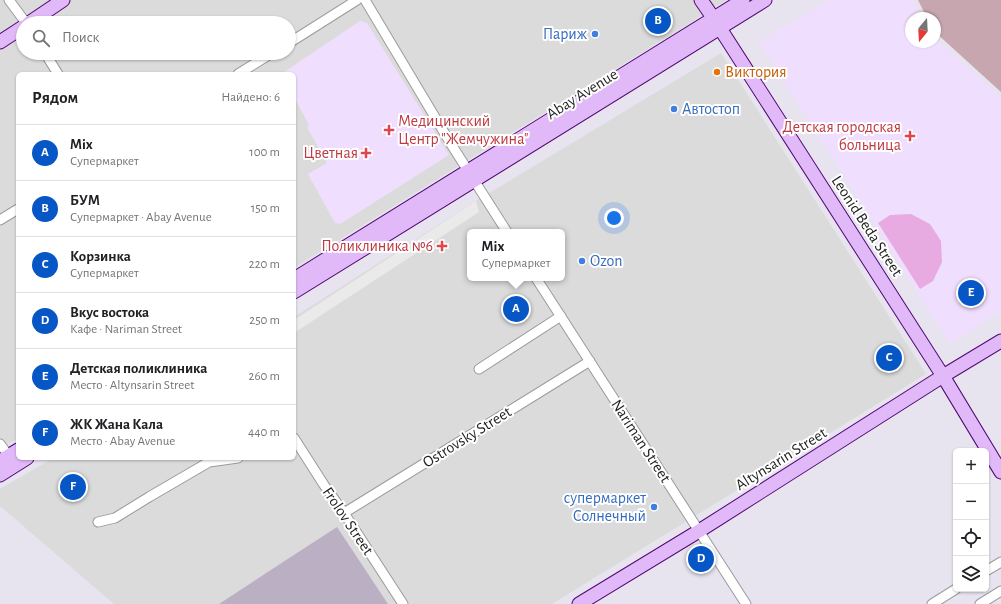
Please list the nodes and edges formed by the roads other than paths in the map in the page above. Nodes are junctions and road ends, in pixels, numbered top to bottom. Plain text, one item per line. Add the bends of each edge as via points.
1 (9, 0) edge
2 (63, 0) edge
3 (357, 0) edge
4 (365, 0) edge
5 (701, 0) edge
6 (743, 0) edge
7 (765, 0) edge
8 (21, 16) edge
9 (39, 16) edge
10 (717, 23) junction
11 (16, 32) edge
12 (296, 38) edge
13 (0, 42) edge
14 (49, 60) edge
15 (261, 60) edge
16 (57, 72) edge
17 (241, 72) edge
18 (471, 176) junction
19 (16, 210) edge
20 (0, 220) edge
21 (505, 229) edge
22 (296, 278) edge
23 (538, 281) edge
24 (296, 291) edge
25 (561, 316) junction
26 (1001, 341) edge
27 (590, 361) junction
28 (479, 369) dead end
29 (943, 376) junction
30 (296, 441) edge
31 (0, 444) edge
32 (9, 456) edge
33 (25, 460) edge
34 (224, 460) edge
35 (1001, 472) edge
36 (0, 475) edge
37 (344, 512) junction
38 (98, 522) dead end
39 (699, 531) junction
40 (1001, 562) edge
41 (989, 569) edge
42 (953, 591) edge
43 (1001, 591) edge
44 (403, 604) edge
45 (579, 604) edge
46 (746, 604) edge
47 (932, 604) edge
48 (980, 604) edge

1 - 8 street
2 - 9 street
3 - 12 street
4 - 18 street
5 - 10 street, Leonid Beda Street
6 - 10 street, Abay Avenue
7 - 10 street, Abay Avenue
10 - 18 street, Abay Avenue
10 - 29 street, Leonid Beda Street
11 - 13 street
14 - 16 street
15 - 17 street
18 - 21 street
18 - 22 street, Abay Avenue
18 - 24 street, Abay Avenue
19 - 20 street
23 - 25 street, Nariman Street
25 - 27 street, Nariman Street
25 - 28 street
26 - 29 street, Altynsarin Street
27 - 37 street, Ostrovsky Street
27 - 39 street, Nariman Street
29 - 35 street, Leonid Beda Street
29 - 39 street, Altynsarin Street
30 - 37 street, Frolov Street
31 - 32 street
33 - 36 street
34 - 38 street via 209,462 115,518
37 - 44 street, Frolov Street
39 - 45 street, Altynsarin Street
39 - 46 street, Nariman Street
40 - 41 street
42 - 47 street
43 - 48 street

